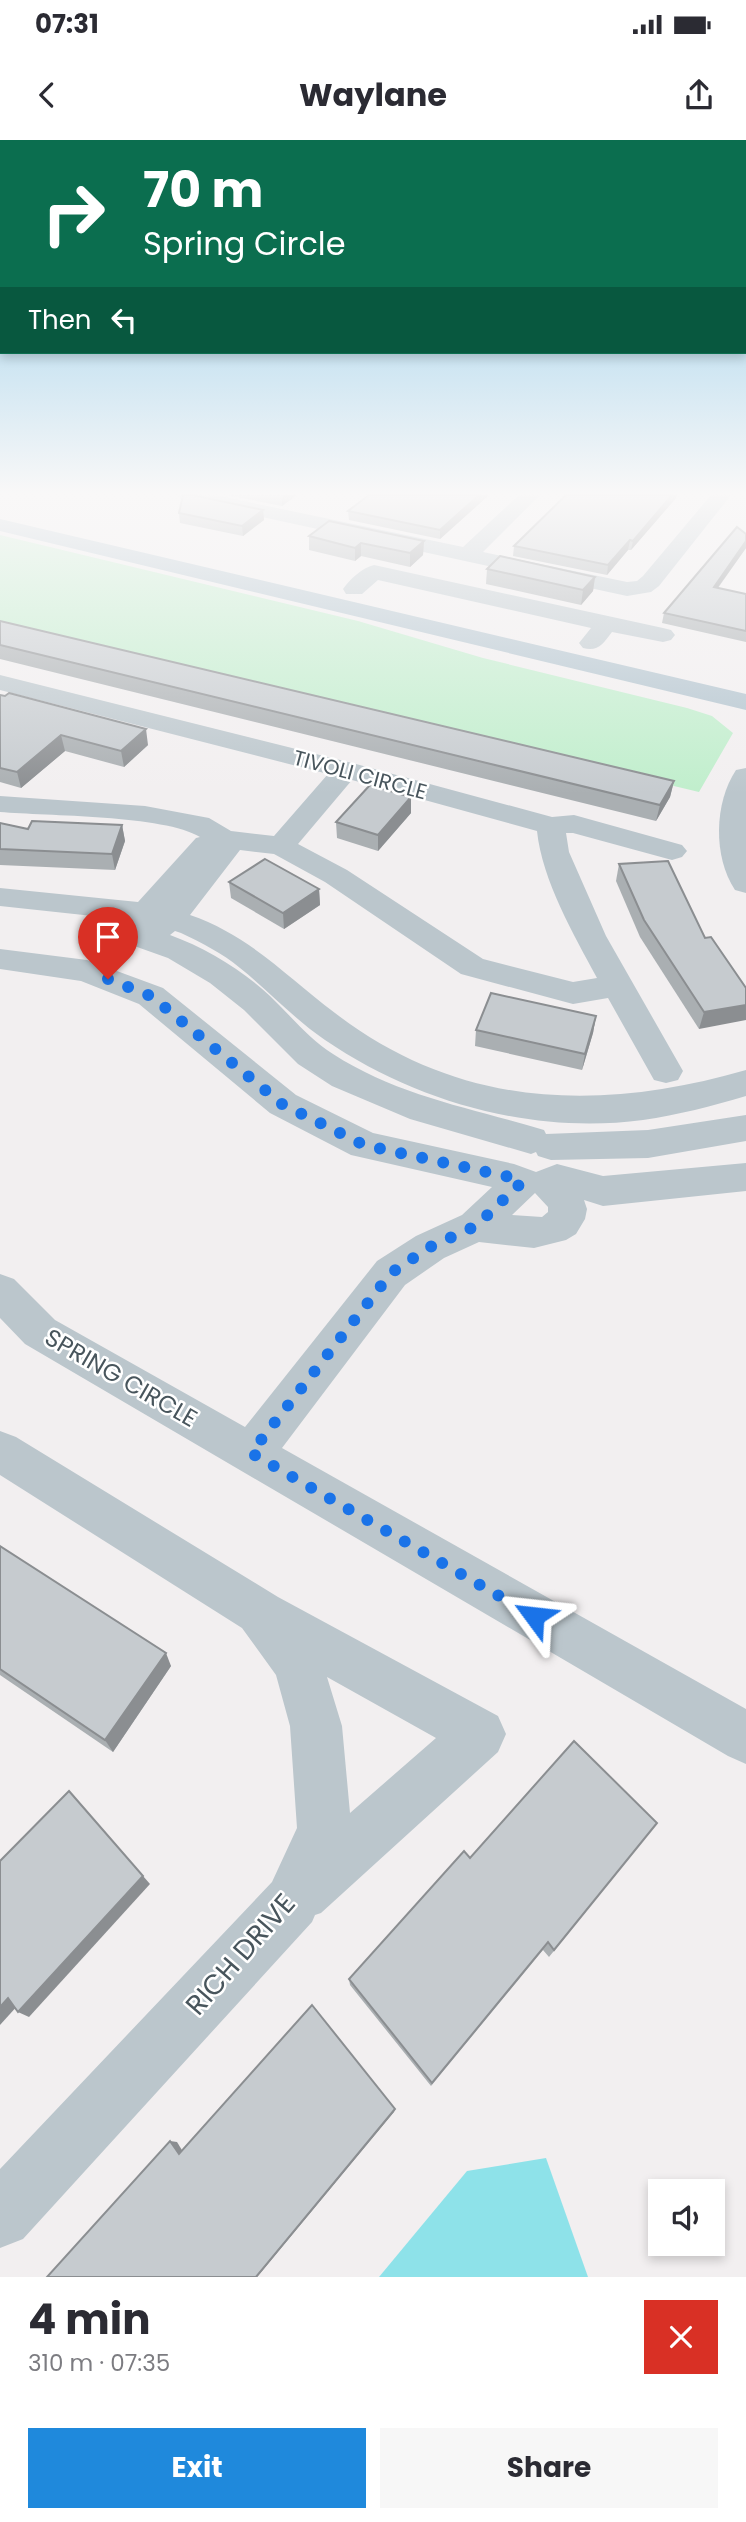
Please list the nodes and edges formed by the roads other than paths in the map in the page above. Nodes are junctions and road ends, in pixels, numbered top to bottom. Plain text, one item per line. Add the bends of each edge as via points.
1 (294, 595) edge
2 (380, 595) edge
3 (475, 595) edge
4 (606, 624) junction
5 (663, 635) dead end
6 (591, 643) junction
7 (746, 680) edge
8 (0, 682) edge
9 (746, 702) edge
10 (346, 770) junction
11 (746, 776) edge
12 (0, 804) edge
13 (551, 826) junction
14 (224, 839) junction
15 (281, 846) junction
16 (672, 851) dead end
17 (746, 884) edge
18 (0, 897) edge
19 (0, 919) edge
20 (154, 923) junction
21 (0, 959) edge
22 (617, 986) junction
23 (666, 1071) dead end
24 (746, 1083) edge
25 (746, 1128) edge
26 (538, 1157) junction
27 (746, 1177) edge
28 (476, 1226) junction
29 (0, 1291) edge
30 (0, 1451) edge
31 (251, 1453) junction
32 (259, 1611) junction
33 (746, 1738) edge
34 (292, 1902) junction
35 (0, 2216) edge

1 - 9 main road
2 - 6 main road
3 - 4 street
4 - 5 street
4 - 6 street
6 - 7 main road
8 - 10 street, TIVOLI CIRCLE
10 - 13 street, TIVOLI CIRCLE
10 - 15 street
11 - 17 street via 733,811 732,831
12 - 14 street via 145,814 200,824
13 - 16 street, TIVOLI CIRCLE via 574,824
13 - 22 street via 554,852
14 - 15 street
14 - 20 street via 226,851
15 - 22 street via 337,876 471,967 573,993
18 - 20 street
19 - 20 street via 100,928
20 - 26 street via 216,938 263,968 336,1032 431,1083 490,1099
21 - 26 street via 87,971 151,996 282,1104 364,1145
22 - 23 street
24 - 26 street via 704,1097 615,1111
25 - 26 street
26 - 27 street via 603,1191
26 - 28 street
26 - 28 street via 566,1201 565,1220 556,1229 542,1232
28 - 31 street via 430,1247 391,1273
29 - 31 street, SPRING CIRCLE via 40,1332
30 - 32 street, RICH DRIVE
31 - 33 street, SPRING CIRCLE
32 - 34 street, RICH DRIVE via 298,1663 316,1726 324,1829
32 - 34 street via 480,1734
34 - 35 street, RICH DRIVE

